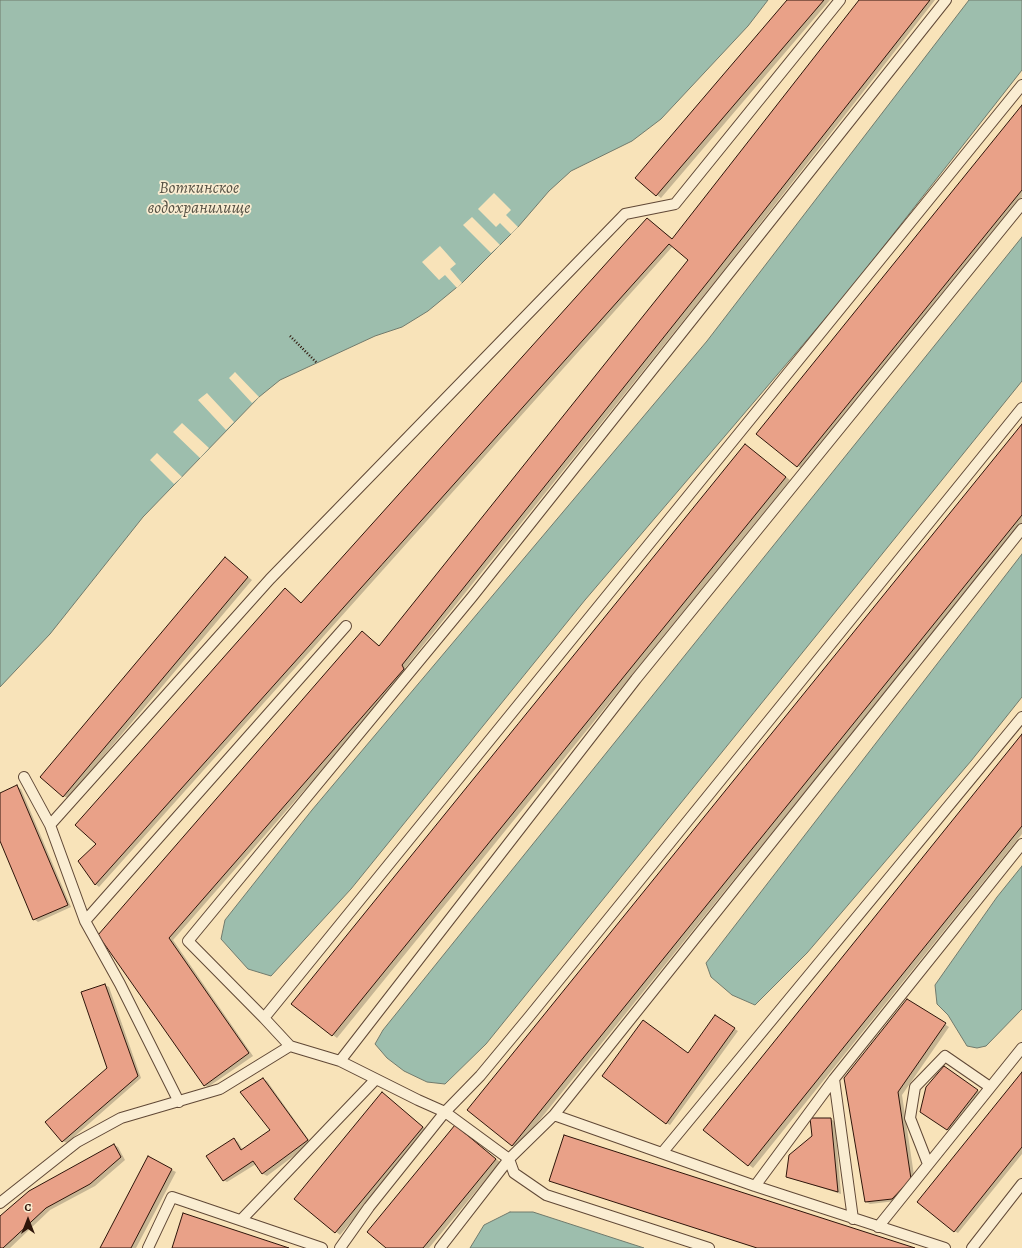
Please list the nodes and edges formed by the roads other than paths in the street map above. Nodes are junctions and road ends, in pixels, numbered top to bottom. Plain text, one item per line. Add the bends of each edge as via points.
1 (840, 0) edge
2 (946, 0) edge
3 (1022, 86) edge
4 (1022, 204) edge
5 (1022, 408) edge
6 (1022, 529) edge
7 (346, 626) dead end
8 (1022, 717) edge
9 (24, 777) dead end
10 (50, 825) junction
11 (1022, 844) edge
12 (85, 921) junction
13 (264, 1018) junction
14 (290, 1046) junction
15 (1022, 1048) edge
16 (340, 1061) junction
17 (376, 1079) junction
18 (834, 1079) junction
19 (990, 1087) junction
20 (179, 1102) junction
21 (445, 1112) junction
22 (554, 1115) junction
23 (662, 1153) junction
24 (509, 1159) junction
25 (928, 1164) junction
26 (1022, 1184) edge
27 (755, 1186) junction
28 (0, 1203) edge
29 (853, 1219) junction
30 (241, 1220) junction
31 (878, 1227) junction
32 (148, 1248) edge
33 (322, 1248) edge
34 (340, 1248) edge
35 (440, 1248) edge
36 (709, 1248) edge
37 (945, 1248) edge
38 (972, 1248) edge

1 - 10 lane via 675,204 625,214 270,578
2 - 13 lane via 477,590 188,941
3 - 13 lane
4 - 16 lane via 636,679
5 - 21 lane via 534,1011 480,1076
6 - 22 lane
7 - 12 lane
8 - 23 lane
9 - 10 lane
10 - 12 lane
11 - 18 lane
12 - 20 lane via 120,984
13 - 14 lane
14 - 16 lane
14 - 20 lane via 220,1089
15 - 19 lane
16 - 17 lane
17 - 21 lane
17 - 30 lane
18 - 27 lane
18 - 29 lane
19 - 25 lane
19 - 25 lane via 945,1056 915,1087 910,1118
20 - 28 lane via 121,1118 77,1142
21 - 24 lane
21 - 34 lane via 369,1207
22 - 23 lane
22 - 24 lane
23 - 27 lane
24 - 35 lane
24 - 36 lane via 514,1173 546,1195
25 - 31 lane
26 - 38 lane
27 - 29 lane
29 - 31 lane
30 - 32 lane via 172,1197
30 - 33 lane
31 - 37 lane

